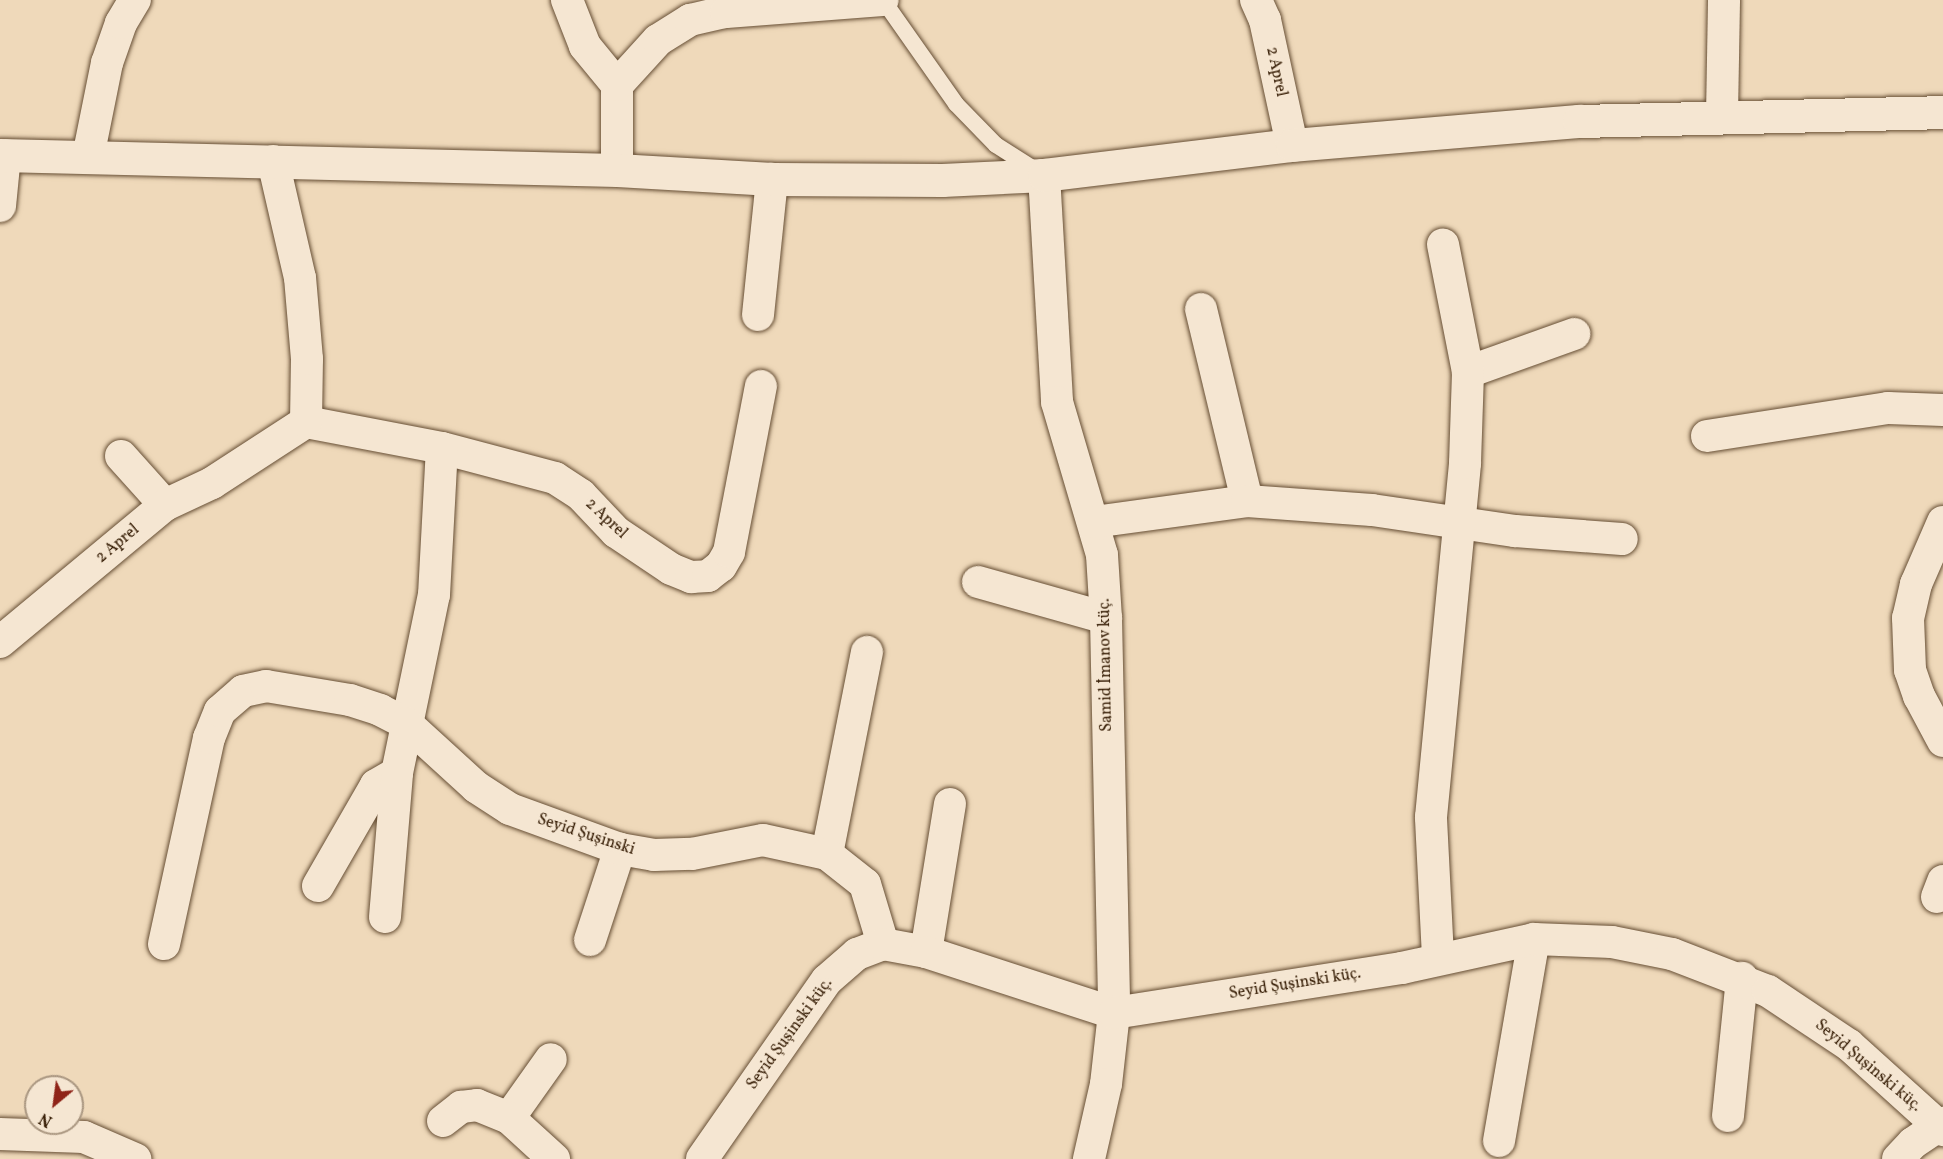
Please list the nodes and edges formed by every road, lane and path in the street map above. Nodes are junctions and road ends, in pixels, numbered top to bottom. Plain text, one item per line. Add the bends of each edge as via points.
1 (135, 0) edge
2 (569, 0) edge
3 (883, 0) edge
4 (1256, 0) edge
5 (1724, 0) edge
6 (617, 85) junction
7 (1943, 112) edge
8 (1722, 116) junction
9 (1292, 146) junction
10 (3, 155) edge
11 (88, 157) junction
12 (273, 161) junction
13 (617, 170) junction
14 (1044, 175) junction
15 (772, 179) junction
16 (0, 206) edge
17 (1443, 244) dead end
18 (1201, 309) dead end
19 (758, 315) dead end
20 (1574, 334) dead end
21 (1468, 372) junction
22 (761, 386) dead end
23 (1943, 410) edge
24 (306, 422) junction
25 (1707, 436) dead end
26 (442, 448) junction
27 (121, 456) dead end
28 (1247, 501) junction
29 (165, 505) junction
30 (1094, 522) junction
31 (1459, 522) junction
32 (1943, 522) edge
33 (1622, 539) dead end
34 (978, 582) dead end
35 (1106, 618) junction
36 (0, 642) edge
37 (867, 652) dead end
38 (406, 723) junction
39 (1943, 741) edge
40 (397, 773) junction
41 (950, 804) dead end
42 (620, 849) junction
43 (827, 854) junction
44 (318, 886) dead end
45 (385, 917) dead end
46 (1534, 939) junction
47 (590, 940) dead end
48 (883, 944) junction
49 (164, 945) dead end
50 (926, 952) junction
51 (1438, 957) junction
52 (1742, 978) junction
53 (1114, 1013) junction
54 (551, 1059) dead end
55 (1728, 1116) dead end
56 (509, 1118) junction
57 (443, 1121) dead end
58 (1941, 1127) edge
59 (0, 1134) edge
60 (1499, 1141) dead end
61 (135, 1159) edge
62 (554, 1159) edge
63 (702, 1159) edge
64 (1089, 1159) edge
65 (1898, 1159) edge

1 - 11 street via 121,23 107,63
2 - 6 street via 572,21 585,46
3 - 6 street via 726,12 690,20 658,39
3 - 14 lane via 956,104 996,145
4 - 9 street, 2 Aprel via 1265,20
5 - 8 street
6 - 13 street
7 - 8 street
8 - 9 street via 1579,121
9 - 14 street
10 - 11 street
10 - 16 street
11 - 12 street
12 - 13 street
12 - 24 street via 300,278 308,359
13 - 15 street
14 - 15 street via 942,180
14 - 30 street, Samid İmanov küç. via 1057,402
15 - 19 street
17 - 21 street
18 - 28 street
20 - 21 street
21 - 31 street
22 - 26 street, 2 Aprel via 729,552 721,566 708,576 691,577 672,569 616,532 581,495 555,478
23 - 25 street via 1888,408
24 - 26 street, 2 Aprel
24 - 29 street, 2 Aprel via 212,483
26 - 38 street via 434,595
27 - 29 street
28 - 30 street
28 - 31 street via 1372,510
29 - 36 street, 2 Aprel
30 - 35 street, Samid İmanov küç. via 1102,555
31 - 33 street via 1515,531
31 - 51 street via 1431,817
32 - 39 street via 1916,584 1908,618 1910,670 1918,696
34 - 35 street
35 - 53 street, Samid İmanov küç.
37 - 43 street
38 - 40 street
38 - 42 street, Seyid Şuşinski via 476,787 510,809
38 - 49 street, Seyid Şuşinski via 350,700 266,686 243,691 220,711 209,738
40 - 44 street via 376,785
40 - 45 street
41 - 50 street
42 - 43 street, Seyid Şuşinski via 654,855 692,854 763,840
42 - 47 street
43 - 48 street, Seyid Şuşinski via 865,884
46 - 51 street, Seyid Şuşinski küç.
46 - 52 street, Seyid Şuşinski küç. via 1611,942 1672,954
46 - 60 street
48 - 50 street, Seyid Şuşinski küç.
48 - 63 street, Seyid Şuşinski küç. via 856,954 827,980
50 - 53 street, Seyid Şuşinski küç.
51 - 53 street, Seyid Şuşinski küç. via 1402,968
52 - 55 street
52 - 58 street, Seyid Şuşinski küç. via 1805,1013 1849,1045
53 - 64 street, Samid İmanov küç. via 1106,1084
54 - 56 street
56 - 57 street via 477,1105 461,1107
56 - 62 street
58 - 65 street via 1913,1143
59 - 61 street via 84,1137

